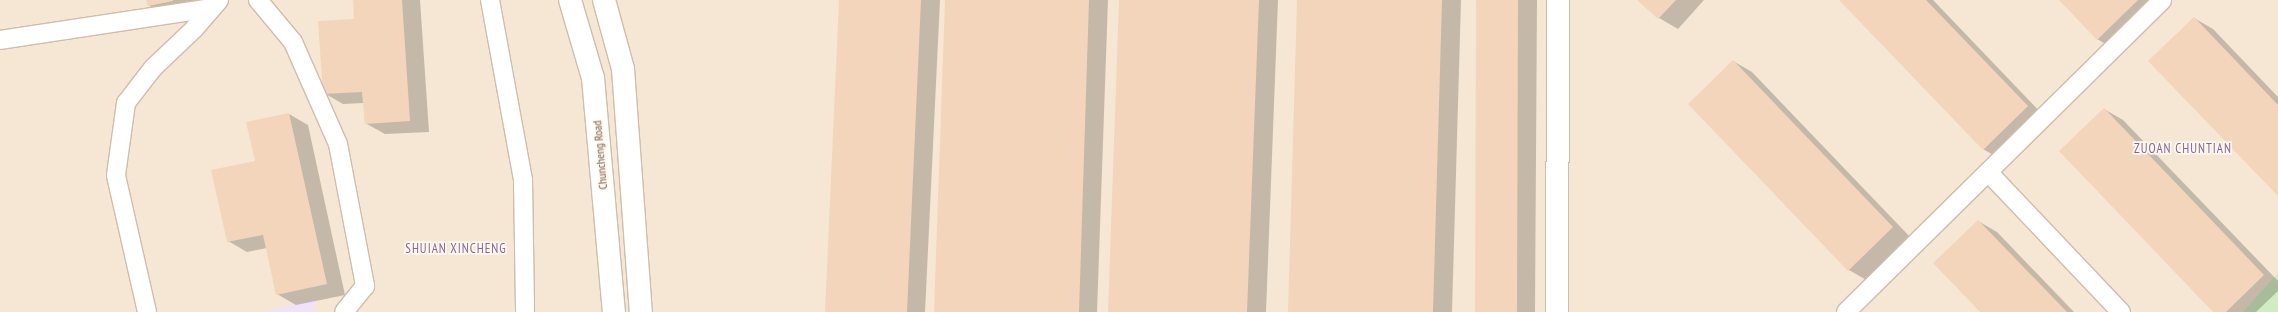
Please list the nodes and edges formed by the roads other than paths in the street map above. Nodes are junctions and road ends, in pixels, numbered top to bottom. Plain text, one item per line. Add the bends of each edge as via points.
1 (258, 0) edge
2 (490, 0) edge
3 (570, 0) edge
4 (604, 0) edge
5 (1558, 0) edge
6 (2162, 0) edge
7 (216, 4) edge
8 (0, 40) edge
9 (1988, 172) junction
10 (147, 312) edge
11 (344, 312) edge
12 (525, 312) edge
13 (614, 312) edge
14 (641, 312) edge
15 (1557, 312) edge
16 (1846, 312) edge
17 (2121, 312) edge

1 - 11 lane via 293,42 338,144 365,286
2 - 12 lane via 523,180
3 - 13 street, Chuncheng Road via 593,78
4 - 14 street via 623,69
5 - 15 street
6 - 9 lane
7 - 8 lane
7 - 10 lane via 153,68 126,103 116,175
9 - 16 lane
9 - 17 lane

